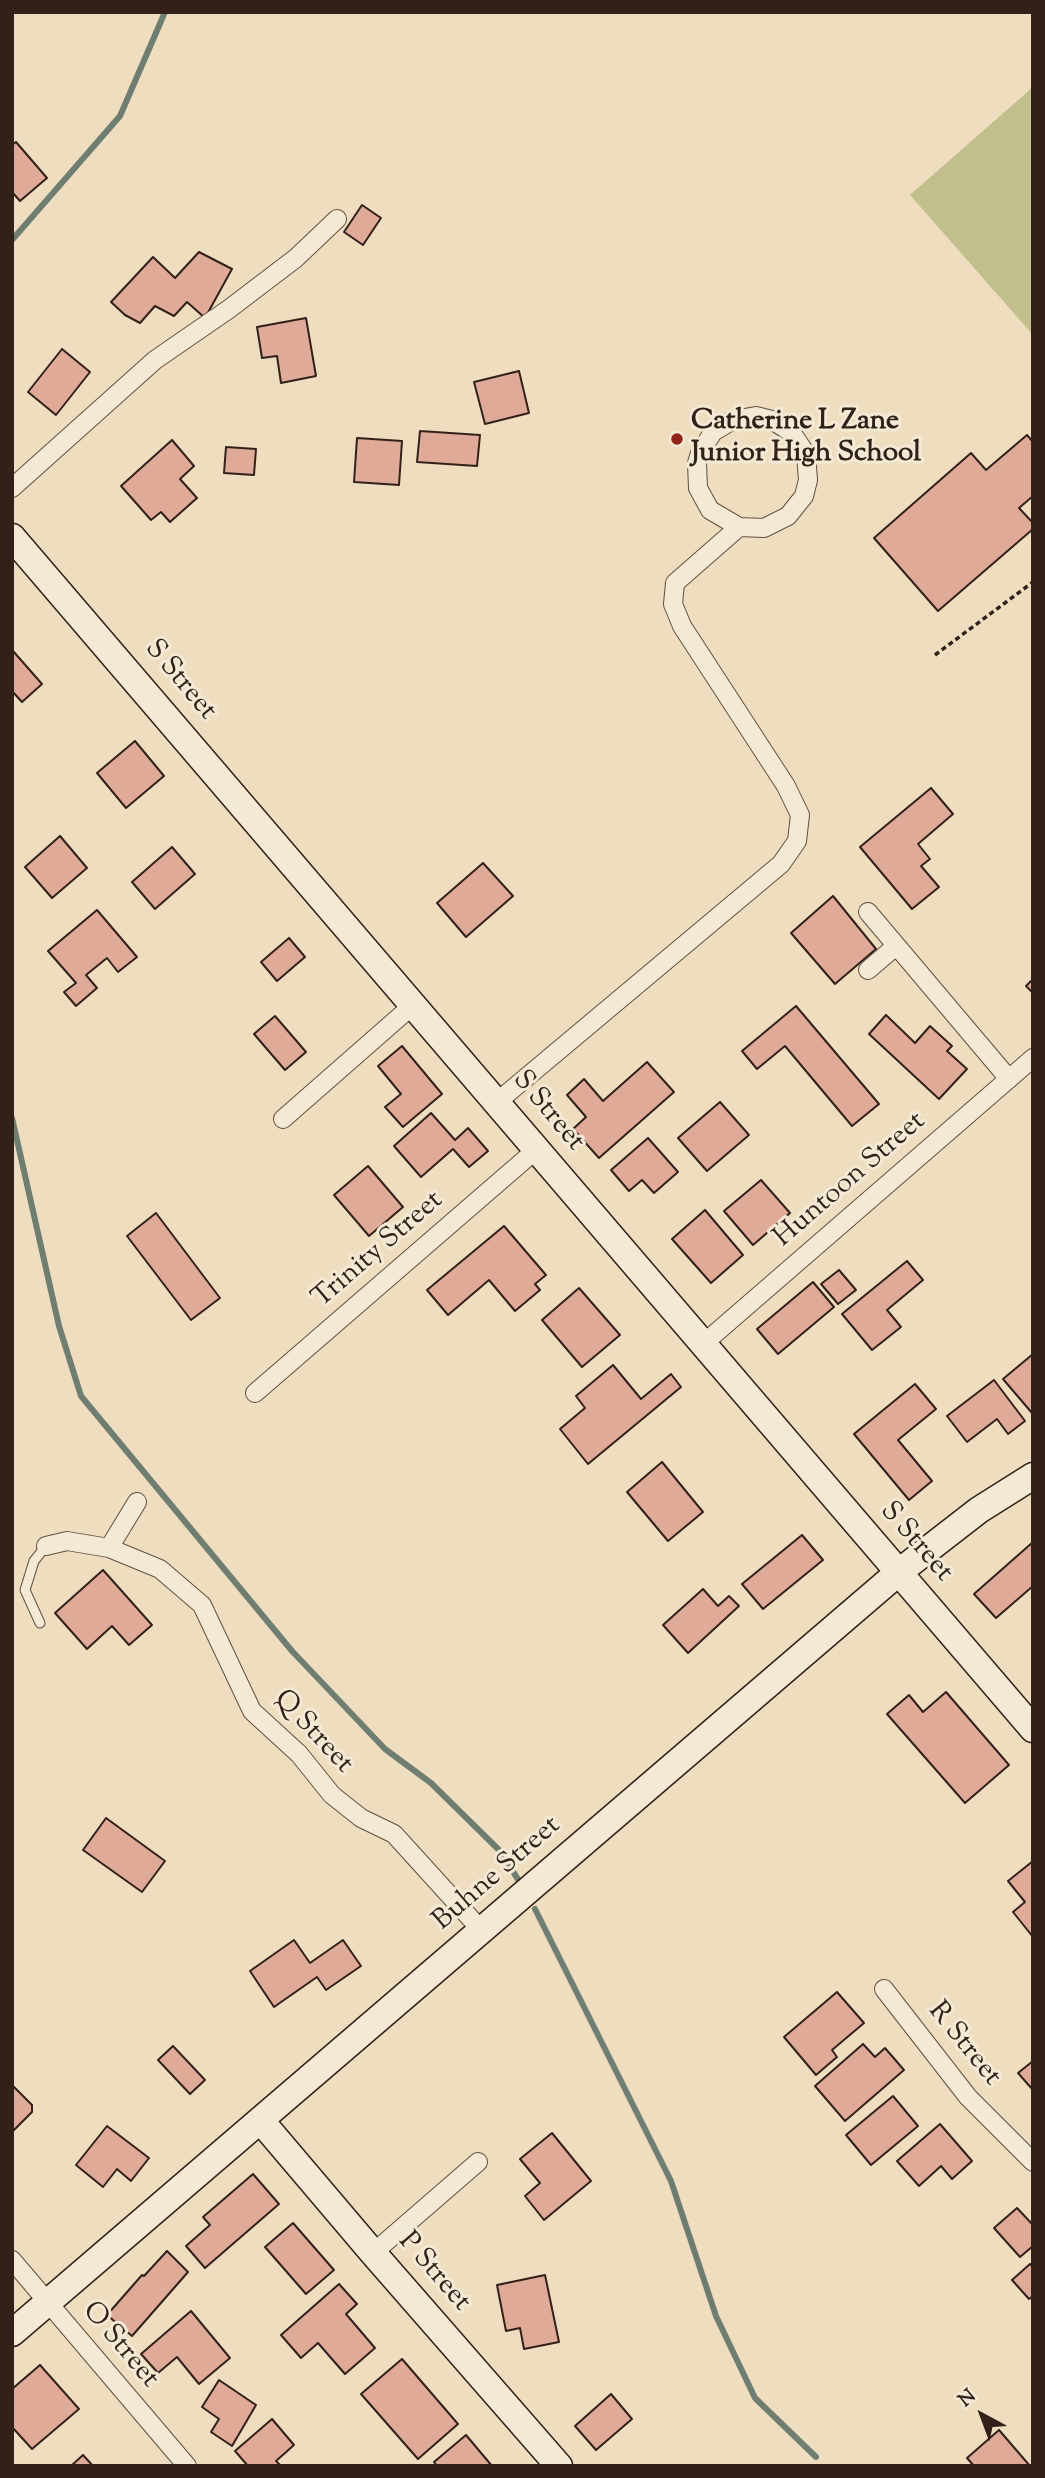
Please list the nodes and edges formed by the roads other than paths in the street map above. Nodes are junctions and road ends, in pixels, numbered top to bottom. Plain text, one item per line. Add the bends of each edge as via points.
1 (337, 219) dead end
2 (12, 488) edge
3 (739, 527) junction
4 (12, 537) edge
5 (868, 912) dead end
6 (896, 946) junction
7 (868, 970) dead end
8 (413, 1005) junction
9 (1033, 1058) edge
10 (1009, 1079) junction
11 (497, 1102) junction
12 (283, 1119) dead end
13 (537, 1149) junction
14 (703, 1345) junction
15 (255, 1392) dead end
16 (1033, 1476) edge
17 (137, 1502) dead end
18 (46, 1546) joint
19 (109, 1548) junction
20 (899, 1572) junction
21 (40, 1623) dead end
22 (1033, 1729) edge
23 (482, 1931) junction
24 (884, 1989) dead end
25 (261, 2121) junction
26 (478, 2162) dead end
27 (1033, 2162) edge
28 (373, 2253) junction
29 (12, 2260) edge
30 (48, 2303) junction
31 (12, 2333) edge
32 (187, 2466) edge
33 (559, 2466) edge

1 - 2 street via 296,258 155,360
3 - 3 street via 710,510 698,488 699,453 713,432 733,419 772,419 792,433 806,454 804,496 788,516 764,527
3 - 11 street via 675,583 673,604 682,626 786,786 800,815 797,841 782,864
4 - 8 street, S Street
5 - 6 street
6 - 7 street
6 - 10 street
8 - 11 street, S Street
8 - 12 street
9 - 10 street, Huntoon Street
10 - 14 street, Huntoon Street
11 - 13 street, S Street
13 - 14 street, S Street
13 - 15 street, Trinity Street
14 - 20 street, S Street
16 - 20 street, Buhne Street via 979,1510
17 - 19 street
18 - 19 street, Q Street via 67,1541
18 - 21 lane via 34,1561 25,1590
19 - 23 street, Q Street via 160,1569 202,1605 252,1711 299,1754 332,1795 361,1818 394,1834
20 - 22 street, S Street
20 - 23 street, Buhne Street
23 - 25 street, Buhne Street
24 - 27 street, R Street via 968,2097
25 - 28 street, P Street
25 - 30 street, Buhne Street
26 - 28 street
28 - 33 street, P Street
29 - 30 street, O Street
30 - 31 street, Buhne Street
30 - 32 street, O Street

